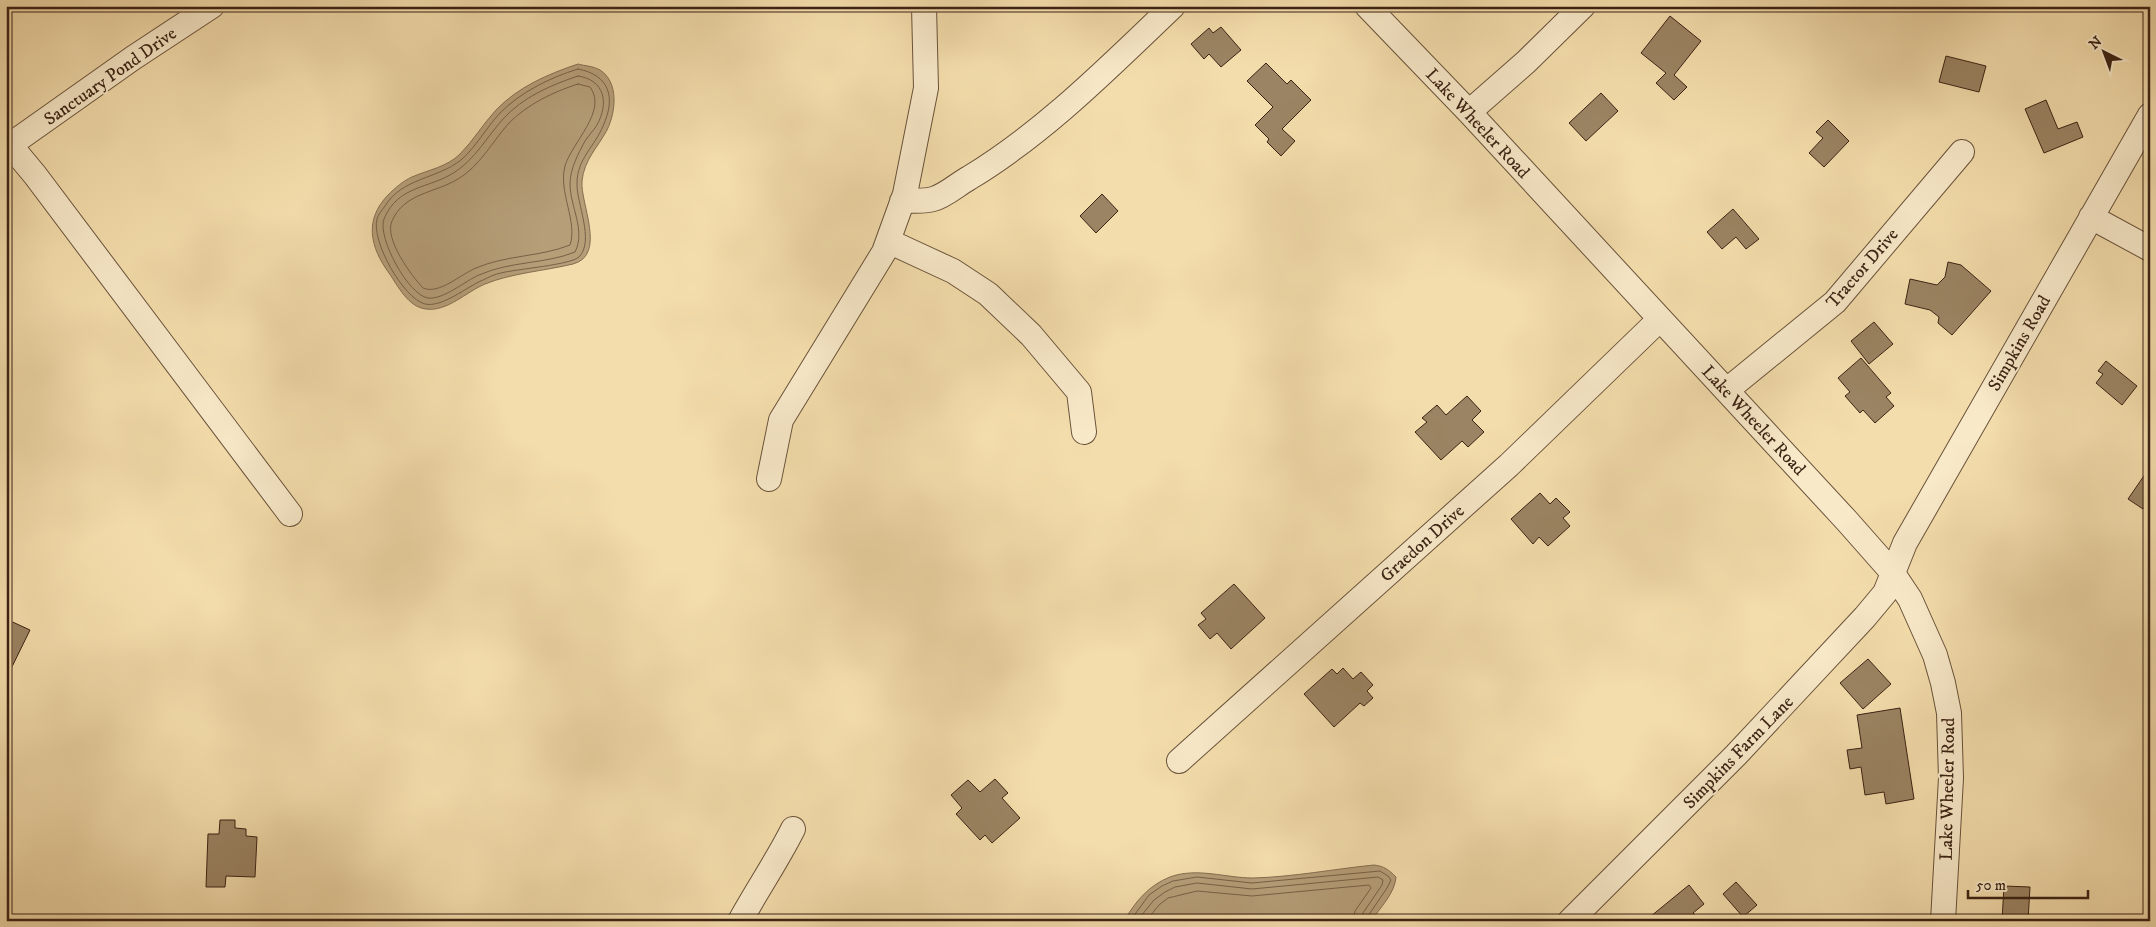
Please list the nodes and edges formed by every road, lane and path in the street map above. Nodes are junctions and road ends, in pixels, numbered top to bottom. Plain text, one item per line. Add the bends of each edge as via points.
1 (212, 6) edge
2 (924, 6) edge
3 (1173, 6) edge
4 (1367, 6) edge
5 (1583, 6) edge
6 (1469, 112) junction
7 (2150, 115) edge
8 (1962, 152) dead end
9 (902, 201) junction
10 (2091, 217) junction
11 (888, 241) junction
12 (2150, 250) edge
13 (1660, 319) junction
14 (1727, 390) junction
15 (1084, 432) dead end
16 (769, 479) dead end
17 (290, 514) dead end
18 (1892, 572) junction
19 (1179, 761) dead end
20 (793, 829) dead end
21 (740, 921) edge
22 (1570, 921) edge
23 (1943, 921) edge

1 - 17 street, Sanctuary Pond Drive via 10,145
2 - 9 street via 926,88
3 - 9 street via 1018,145 933,199
4 - 6 street, Lake Wheeler Road
5 - 6 street
6 - 13 street, Lake Wheeler Road
7 - 10 street, Simpkins Road
8 - 14 street, Tractor Drive via 1835,302
9 - 11 street
10 - 12 street
10 - 18 street, Simpkins Road via 1905,543
11 - 15 street via 953,271 988,294 1031,335 1079,392
11 - 16 street via 781,420
13 - 14 street, Lake Wheeler Road
13 - 19 street, Graedon Drive via 1509,465
14 - 18 street, Lake Wheeler Road
18 - 22 street, Simpkins Farm Lane via 1885,592 1865,617 1736,755
18 - 23 street, Lake Wheeler Road via 1910,599 1936,655 1949,713 1950,778
20 - 21 street

